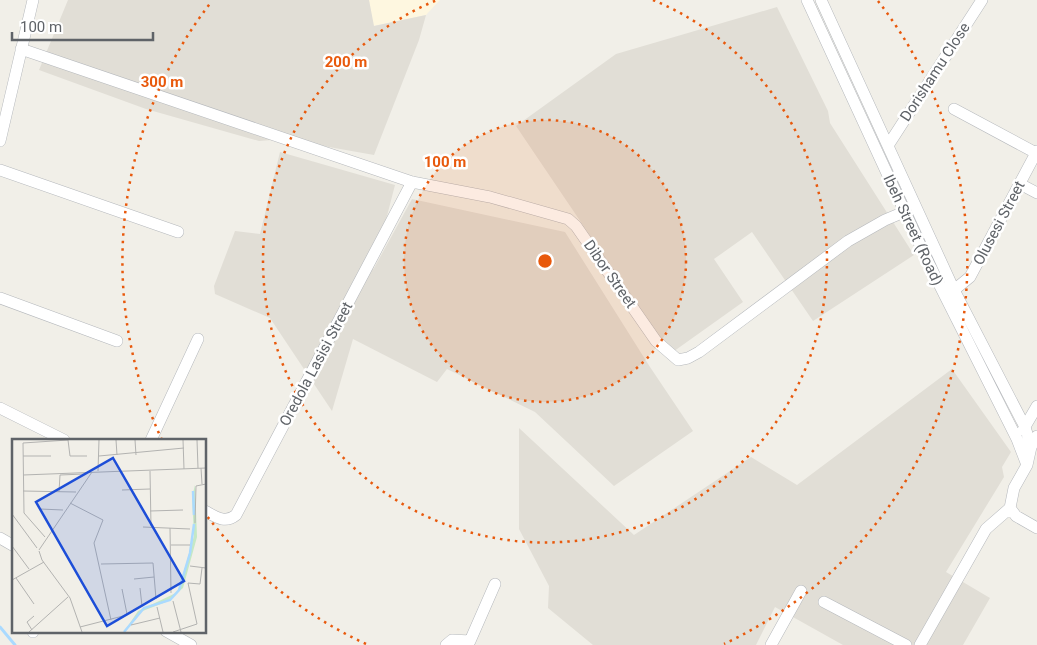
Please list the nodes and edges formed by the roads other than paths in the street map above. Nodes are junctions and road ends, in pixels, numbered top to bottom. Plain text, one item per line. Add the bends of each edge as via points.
1 (33, 0) edge
2 (808, 0) edge
3 (820, 0) edge
4 (982, 0) edge
5 (22, 49) junction
6 (954, 109) dead end
7 (0, 141) edge
8 (888, 144) junction
9 (1037, 152) edge
10 (0, 170) edge
11 (412, 182) junction
12 (1020, 184) junction
13 (1037, 193) edge
14 (904, 212) junction
15 (178, 232) dead end
16 (954, 290) junction
17 (0, 298) edge
18 (198, 339) dead end
19 (117, 341) dead end
20 (1037, 406) edge
21 (0, 408) edge
22 (1025, 427) junction
23 (1037, 436) edge
24 (62, 439) edge
25 (151, 439) edge
26 (1017, 439) junction
27 (1027, 456) junction
28 (1010, 508) junction
29 (206, 511) edge
30 (1037, 528) edge
31 (0, 538) edge
32 (12, 545) edge
33 (495, 584) dead end
34 (801, 591) dead end
35 (824, 602) dead end
36 (169, 633) edge
37 (474, 643) edge
38 (166, 645) edge
39 (191, 645) edge
40 (446, 645) edge
41 (771, 645) edge
42 (906, 645) edge
43 (920, 645) edge

1 - 5 street
2 - 14 street, Ibeh Street (Road)
3 - 8 street, Ibeh Street (Road)
4 - 8 street, Dorishamu Close
5 - 7 street
5 - 11 street, Dibor Street
6 - 9 street
8 - 16 street, Ibeh Street (Road)
9 - 12 street, Olusesi Street
10 - 15 street
11 - 14 street, Dibor Street via 490,197 568,219 656,340 678,360 699,352 848,241
11 - 29 street, Oredola Lasisi Street via 236,515 224,520
12 - 13 street
12 - 16 street, Olusesi Street via 970,277
14 - 26 street, Ibeh Street (Road)
16 - 22 street, Ibeh Street (Road)
17 - 19 street
18 - 25 street
20 - 22 street
21 - 24 street
22 - 26 street
22 - 27 street, Ibeh Street (Road)
23 - 27 street
26 - 27 street, Ibeh Street (Road)
27 - 28 street
28 - 30 street via 1016,516
28 - 43 street via 986,529
31 - 32 street
33 - 37 street
34 - 41 street
35 - 42 street
36 - 38 street
36 - 39 street
37 - 40 street via 452,640

